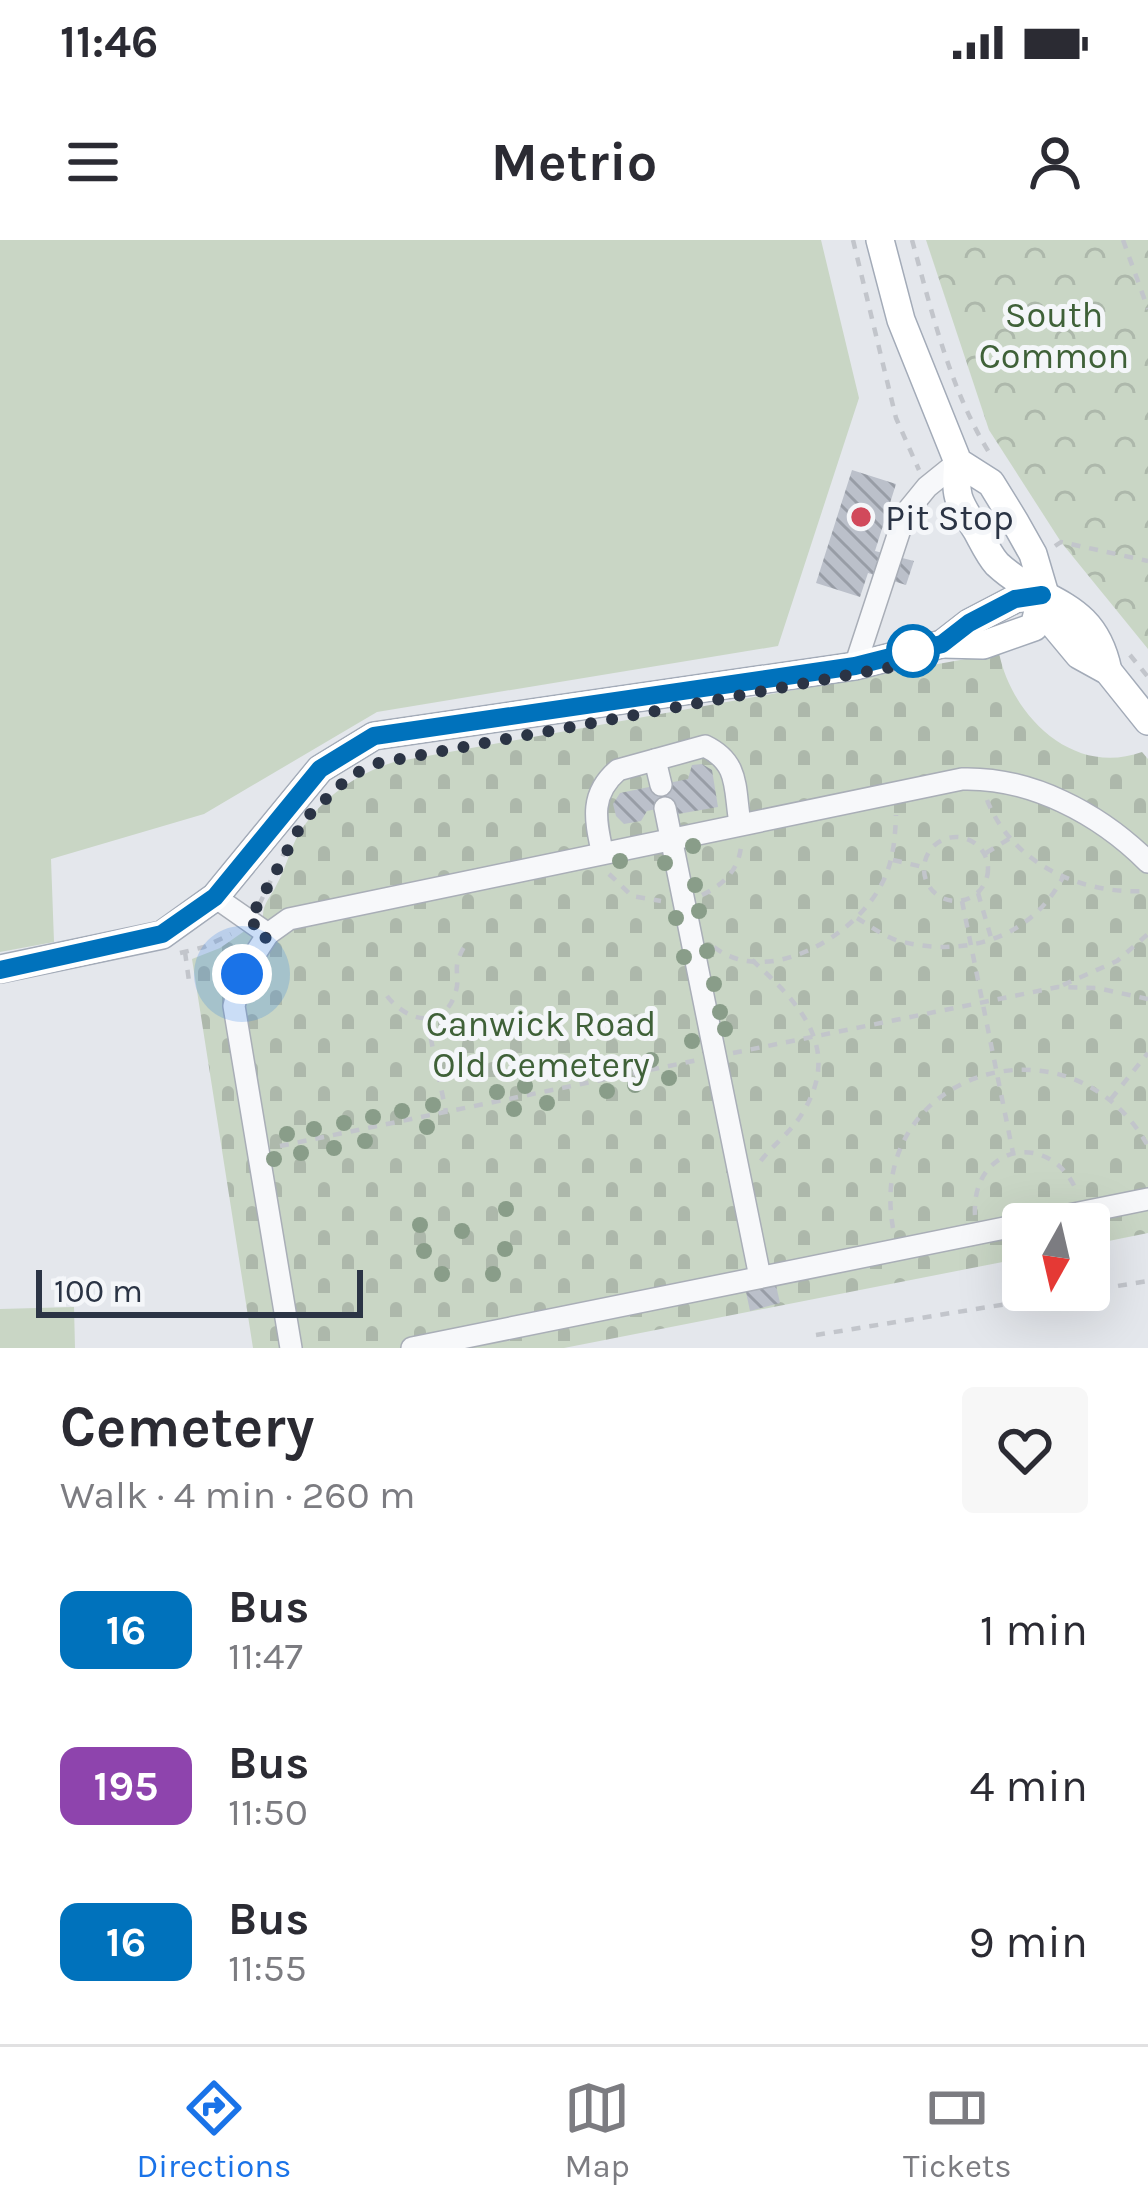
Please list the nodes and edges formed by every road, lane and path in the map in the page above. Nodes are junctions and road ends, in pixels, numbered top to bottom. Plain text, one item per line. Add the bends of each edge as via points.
1 (853, 240) edge
2 (880, 240) edge
3 (912, 240) edge
4 (1123, 240) edge
5 (1148, 309) edge
6 (958, 462) junction
7 (1000, 470) dead end
8 (927, 487) junction
9 (1050, 549) dead end
10 (1148, 561) edge
11 (1042, 595) junction
12 (855, 666) junction
13 (1148, 721) edge
14 (655, 760) junction
15 (983, 778) junction
16 (893, 792) junction
17 (740, 823) junction
18 (672, 837) junction
19 (1012, 837) junction
20 (292, 838) dead end
21 (602, 851) junction
22 (985, 853) junction
23 (892, 859) junction
24 (1148, 862) edge
25 (923, 867) junction
26 (1063, 877) junction
27 (1148, 891) edge
28 (978, 892) junction
29 (215, 897) junction
30 (962, 901) junction
31 (857, 918) junction
32 (690, 923) junction
33 (258, 927) junction
34 (1148, 934) edge
35 (992, 941) junction
36 (970, 946) junction
37 (464, 947) dead end
38 (752, 960) junction
39 (0, 970) edge
40 (189, 981) dead end
41 (1058, 987) dead end
42 (387, 996) dead end
43 (428, 1020) junction
44 (1148, 1053) edge
45 (998, 1070) junction
46 (1112, 1099) junction
47 (446, 1112) dead end
48 (1148, 1146) edge
49 (1013, 1153) junction
50 (744, 1195) junction
51 (1148, 1199) edge
52 (1079, 1203) edge
53 (1110, 1206) edge
54 (1002, 1227) edge
55 (978, 1232) junction
56 (897, 1249) junction
57 (760, 1277) junction
58 (1148, 1281) edge
59 (816, 1334) dead end
60 (291, 1348) edge
61 (412, 1348) edge

1 - 8 path via 896,418
2 - 6 main road via 901,320
3 - 7 path via 938,334 975,430
4 - 5 path
6 - 8 lane
6 - 11 main road via 991,483 1033,554
8 - 12 lane via 905,514
9 - 10 path via 1061,542
11 - 12 main road via 1034,627 983,645 942,644
11 - 13 main road via 1069,604 1103,644 1108,671
12 - 29 main road via 374,736 320,769
14 - 17 lane via 705,746 724,755
14 - 18 lane
14 - 21 lane via 618,770 598,793
15 - 16 lane
15 - 19 path via 991,809
15 - 24 lane via 1058,799 1106,825
16 - 17 lane
16 - 23 path
17 - 18 lane
18 - 21 lane
18 - 32 lane
19 - 22 path
19 - 26 path via 1034,863
20 - 33 path
21 - 33 lane
22 - 25 path via 955,836 939,840
22 - 28 path via 987,880
23 - 25 path
23 - 31 path
25 - 30 path via 932,892
26 - 27 path
26 - 35 path via 1039,912
28 - 30 path
28 - 35 path
29 - 33 lane
29 - 39 main road via 162,934
30 - 36 path
31 - 36 path via 895,940
31 - 38 path via 819,946
32 - 38 path via 719,952
32 - 50 lane
33 - 40 path via 181,952
33 - 60 lane via 234,1006
34 - 41 path via 1117,961
35 - 36 path
36 - 45 path
37 - 43 path via 454,964 457,990 445,1012
38 - 50 path via 788,992 820,1057 806,1109 753,1171
42 - 43 path via 409,1016
43 - 47 path
44 - 46 path
45 - 46 path via 1062,1074
45 - 49 path
45 - 56 path via 951,1089 911,1131 891,1184
46 - 48 path
49 - 52 path via 1053,1159
49 - 55 path via 998,1158 976,1186
50 - 57 lane
51 - 53 lane
54 - 55 lane
55 - 56 lane
56 - 57 lane
57 - 61 lane
58 - 59 path

